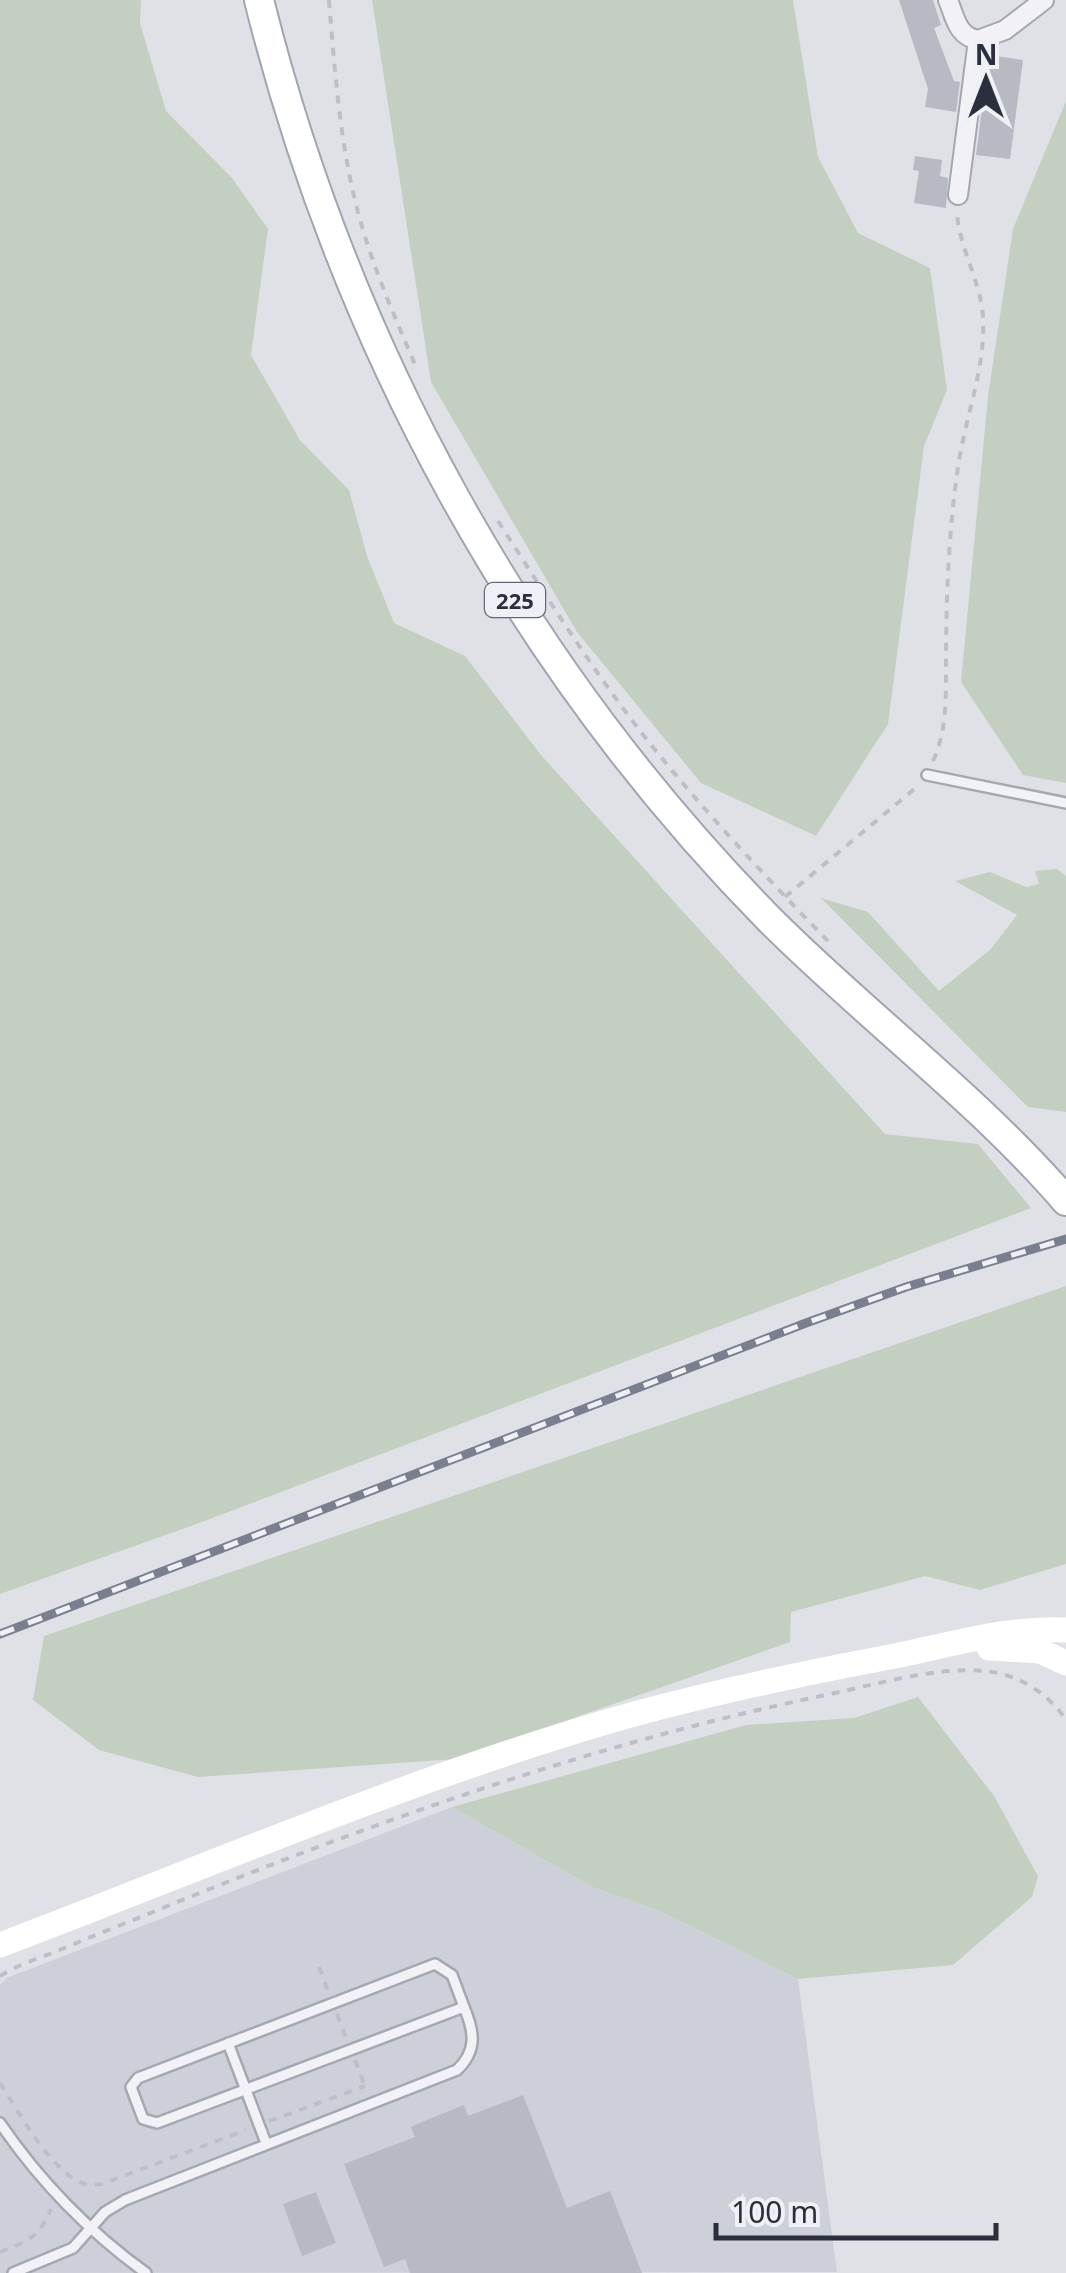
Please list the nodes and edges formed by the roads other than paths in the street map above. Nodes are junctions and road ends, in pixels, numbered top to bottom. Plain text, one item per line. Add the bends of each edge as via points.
1 (259, 0) edge
2 (948, 0) edge
3 (1044, 0) edge
4 (978, 40) junction
5 (958, 194) road end
6 (927, 775) road end
7 (1066, 803) edge
8 (1066, 1201) edge
9 (1066, 1630) edge
10 (934, 1649) junction
11 (1066, 1663) edge
12 (0, 1945) edge
13 (464, 2007) junction
14 (228, 2043) junction
15 (246, 2090) junction
16 (0, 2123) edge
17 (266, 2143) junction
18 (90, 2230) junction
19 (13, 2273) edge
20 (146, 2273) edge

1 - 8 main road, 225 via 341,260 425,445 513,596 610,735 704,849
2 - 4 street via 959,29
3 - 4 street via 1005,30
4 - 5 street
6 - 7 lane
9 - 10 street via 1024,1630
10 - 11 street via 1040,1650
10 - 12 street via 612,1720 434,1779
13 - 14 lane via 452,1975 435,1964
13 - 15 lane
13 - 17 lane via 474,2040 458,2070
14 - 15 lane
14 - 15 lane via 138,2078 131,2087 142,2119 150,2124
15 - 17 lane
16 - 18 lane
17 - 18 lane via 124,2200
18 - 19 lane via 73,2248
18 - 20 lane

